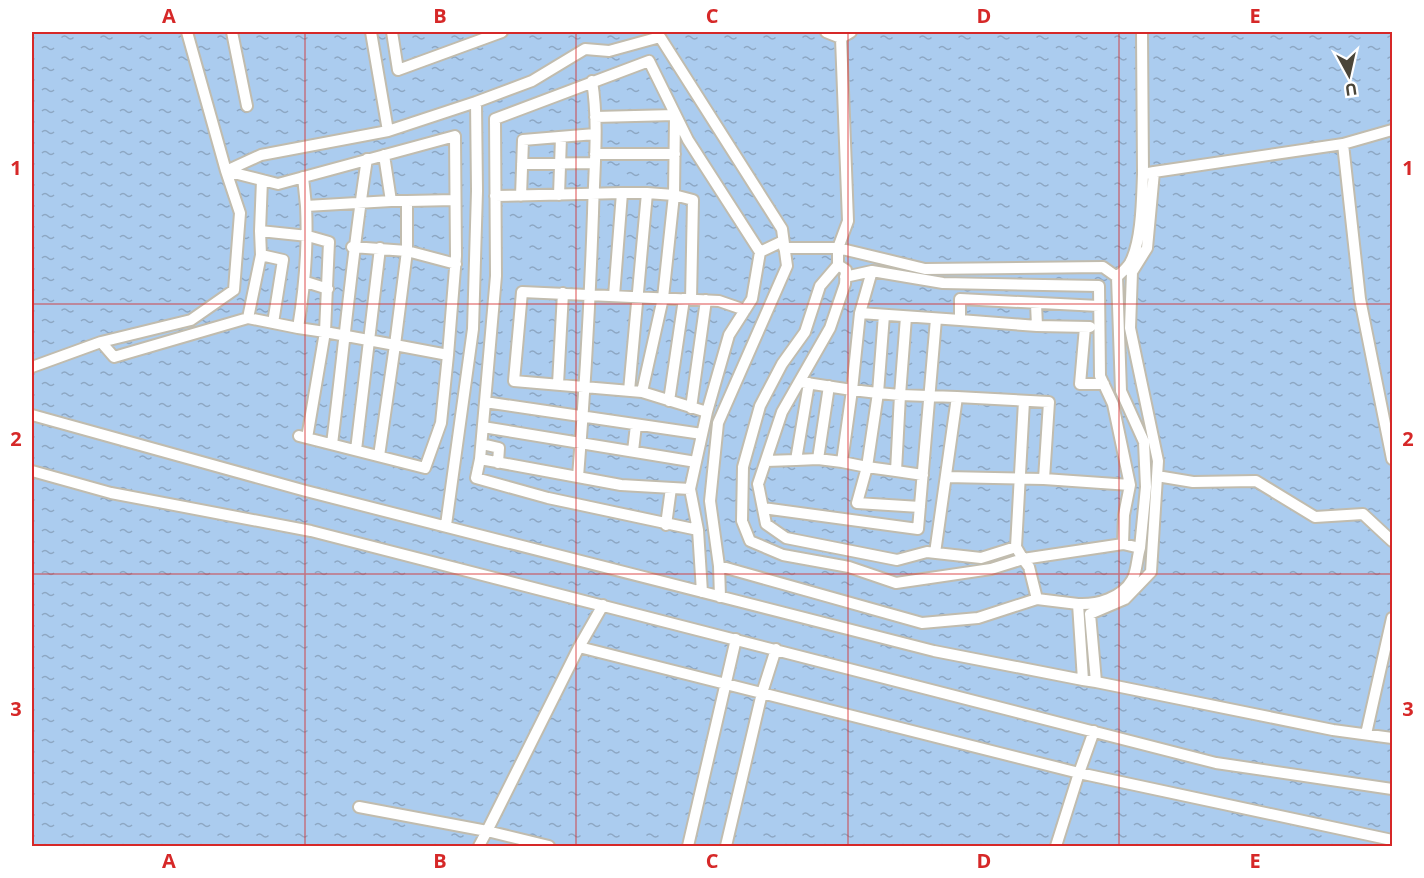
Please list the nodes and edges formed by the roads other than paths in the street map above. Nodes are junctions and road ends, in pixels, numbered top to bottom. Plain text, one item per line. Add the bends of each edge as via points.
1 (188, 32) edge
2 (232, 32) edge
3 (372, 32) edge
4 (392, 32) edge
5 (502, 32) edge
6 (826, 32) edge
7 (851, 32) edge
8 (1142, 32) edge
9 (659, 34) edge
10 (841, 38) junction
11 (592, 81) junction
12 (476, 102) junction
13 (247, 106) dead end
14 (675, 115) junction
15 (595, 117) junction
16 (388, 130) junction
17 (1392, 130) edge
18 (595, 135) junction
19 (561, 137) junction
20 (1343, 144) junction
21 (675, 154) junction
22 (384, 155) junction
23 (367, 159) junction
24 (595, 159) junction
25 (522, 164) junction
26 (560, 165) junction
27 (226, 171) junction
28 (1148, 173) junction
29 (303, 177) junction
30 (262, 180) junction
31 (622, 193) junction
32 (647, 194) junction
33 (559, 195) junction
34 (674, 195) junction
35 (495, 196) junction
36 (521, 196) junction
37 (593, 196) junction
38 (455, 200) junction
39 (391, 201) junction
40 (408, 201) junction
41 (360, 203) junction
42 (306, 206) junction
43 (260, 231) junction
44 (308, 236) junction
45 (784, 244) junction
46 (352, 247) junction
47 (380, 248) junction
48 (838, 248) junction
49 (406, 251) junction
50 (760, 252) junction
51 (261, 255) junction
52 (456, 264) junction
53 (838, 265) junction
54 (872, 271) junction
55 (845, 277) junction
56 (1117, 277) junction
57 (306, 282) junction
58 (328, 289) junction
59 (563, 293) junction
60 (590, 295) junction
61 (614, 296) junction
62 (639, 297) junction
63 (663, 298) junction
64 (688, 299) junction
65 (706, 300) junction
66 (1036, 304) junction
67 (1099, 306) junction
68 (745, 309) junction
69 (860, 313) junction
70 (884, 315) junction
71 (906, 316) junction
72 (248, 318) junction
73 (936, 319) junction
74 (960, 320) junction
75 (273, 323) junction
76 (1036, 326) junction
77 (1085, 327) junction
78 (298, 328) junction
79 (1099, 328) junction
80 (325, 332) junction
81 (345, 336) junction
82 (369, 339) junction
83 (101, 342) junction
84 (395, 345) junction
85 (448, 355) junction
86 (32, 367) edge
87 (805, 383) junction
88 (558, 384) junction
89 (1104, 384) junction
90 (585, 385) junction
91 (829, 386) junction
92 (852, 390) junction
93 (629, 391) junction
94 (642, 392) junction
95 (878, 393) junction
96 (900, 395) junction
97 (929, 396) junction
98 (957, 397) junction
99 (669, 401) junction
100 (1024, 401) junction
101 (485, 402) junction
102 (692, 408) junction
103 (707, 412) junction
104 (32, 415) edge
105 (583, 417) junction
106 (636, 424) junction
107 (483, 427) junction
108 (702, 434) junction
109 (581, 442) junction
110 (332, 444) junction
111 (482, 444) junction
112 (356, 450) junction
113 (633, 451) junction
114 (379, 456) junction
115 (480, 459) junction
116 (818, 459) junction
117 (1392, 459) edge
118 (796, 460) junction
119 (766, 461) junction
120 (696, 462) junction
121 (842, 462) junction
122 (498, 463) junction
123 (867, 467) junction
124 (32, 471) edge
125 (896, 471) junction
126 (923, 475) junction
127 (1157, 476) junction
128 (578, 477) junction
129 (946, 477) junction
130 (1044, 479) junction
131 (1019, 480) junction
132 (1130, 485) junction
133 (671, 488) junction
134 (690, 489) junction
135 (920, 507) junction
136 (763, 508) junction
137 (446, 525) junction
138 (666, 525) junction
139 (698, 530) junction
140 (1392, 541) edge
141 (1123, 544) junction
142 (1016, 547) junction
143 (1140, 548) junction
144 (935, 553) junction
145 (1023, 559) junction
146 (719, 566) junction
147 (702, 592) junction
148 (720, 597) junction
149 (1036, 599) junction
150 (1078, 604) junction
151 (603, 605) junction
152 (1392, 618) edge
153 (736, 639) junction
154 (579, 647) junction
155 (776, 649) junction
156 (1083, 680) junction
157 (1096, 682) junction
158 (727, 684) junction
159 (762, 693) junction
160 (1094, 731) junction
161 (1366, 734) junction
162 (1392, 738) edge
163 (1079, 773) junction
164 (1392, 789) edge
165 (359, 807) dead end
166 (487, 831) junction
167 (1392, 840) edge
168 (480, 846) edge
169 (549, 846) edge
170 (688, 846) edge
171 (726, 846) edge
172 (1056, 846) edge

1 - 27 lane
2 - 13 lane
3 - 16 lane
4 - 5 lane via 398,69
6 - 10 lane
7 - 10 lane
8 - 28 lane
9 - 12 lane via 609,51 585,49 532,81
9 - 45 lane via 782,229
10 - 48 lane via 848,221
11 - 14 lane via 649,61
11 - 15 lane
11 - 35 lane via 495,119
12 - 16 lane
12 - 137 lane via 473,329
14 - 15 lane
14 - 21 lane
14 - 50 lane
15 - 18 lane
16 - 27 lane via 261,155
17 - 20 lane
18 - 19 lane
18 - 24 lane
19 - 25 lane via 523,140
19 - 26 lane
20 - 28 lane
20 - 117 lane via 1360,299
21 - 24 lane
21 - 34 lane
22 - 23 lane
22 - 38 lane via 455,136
22 - 39 lane
23 - 29 lane
23 - 41 lane
24 - 26 lane
24 - 37 lane
25 - 26 lane
25 - 36 lane
26 - 33 lane
27 - 30 lane
27 - 83 lane via 240,213 234,290 191,320
28 - 56 lane via 1130,263
28 - 127 lane via 1147,248 1132,272 1130,328 1158,461
29 - 30 lane via 278,184
29 - 42 lane
30 - 43 lane
31 - 32 lane
31 - 37 lane
31 - 61 lane
32 - 34 lane
32 - 62 lane
33 - 36 lane
33 - 37 lane
34 - 63 lane
34 - 64 lane via 693,200
35 - 36 lane
35 - 101 lane via 496,276
37 - 60 lane
38 - 40 lane
38 - 52 lane
39 - 40 lane
39 - 41 lane
40 - 49 lane
41 - 42 lane
41 - 46 lane
42 - 44 lane
43 - 44 lane
43 - 51 lane
44 - 57 lane
44 - 58 lane via 329,242
45 - 48 lane
45 - 50 lane
45 - 146 lane via 786,266 718,423 710,501
46 - 47 lane
46 - 81 lane
47 - 49 lane
47 - 82 lane
48 - 53 lane
48 - 56 lane via 925,269 1103,267
49 - 52 lane
49 - 84 lane
50 - 68 lane via 752,299
51 - 72 lane
51 - 75 lane via 283,260
52 - 85 lane
53 - 55 lane via 846,270
53 - 145 lane via 820,286 805,332 782,364 760,406 742,467 742,521 750,541 783,555 849,567 896,583 991,569
54 - 55 lane
54 - 67 lane via 943,283 1099,286
54 - 69 lane
55 - 87 lane via 830,328
56 - 143 lane via 1121,391 1144,442 1146,487
57 - 58 lane
57 - 78 lane
58 - 80 lane
59 - 60 lane
59 - 88 lane
59 - 88 lane via 522,292 514,381
60 - 61 lane
60 - 90 lane
61 - 62 lane
62 - 63 lane
62 - 93 lane
63 - 64 lane
63 - 94 lane
64 - 65 lane
64 - 99 lane
65 - 68 lane
65 - 102 lane
66 - 67 lane
66 - 74 lane via 960,299
66 - 76 lane
67 - 79 lane
68 - 103 lane via 729,335
69 - 70 lane
69 - 92 lane
70 - 71 lane
70 - 95 lane
71 - 73 lane
71 - 96 lane
72 - 75 lane
72 - 83 lane via 114,357
73 - 74 lane
73 - 97 lane
74 - 76 lane
75 - 78 lane
76 - 77 lane
77 - 79 lane
77 - 89 lane via 1080,384
78 - 80 lane
79 - 89 lane via 1100,376
80 - 81 lane
80 - 110 lane via 303,437
81 - 82 lane
81 - 110 lane
82 - 84 lane
82 - 112 lane
83 - 86 lane
84 - 85 lane
84 - 114 lane
85 - 114 lane via 441,423 425,468
87 - 91 lane
87 - 118 lane
87 - 119 lane via 782,412
88 - 90 lane
89 - 132 lane via 1113,404
90 - 93 lane
90 - 105 lane
91 - 92 lane
91 - 116 lane
92 - 95 lane
92 - 121 lane
93 - 94 lane
94 - 99 lane
95 - 96 lane
95 - 123 lane
96 - 97 lane
96 - 125 lane
97 - 98 lane
97 - 126 lane
98 - 100 lane
98 - 129 lane
99 - 102 lane
100 - 130 lane via 1049,402
100 - 131 lane
101 - 105 lane
101 - 107 lane
102 - 103 lane
103 - 108 lane
104 - 137 lane via 306,491
105 - 106 lane
105 - 109 lane
106 - 108 lane
106 - 113 lane
107 - 109 lane
107 - 111 lane
108 - 120 lane
109 - 113 lane
109 - 128 lane
110 - 112 lane
111 - 115 lane
111 - 122 lane via 499,448
112 - 114 lane
113 - 120 lane
115 - 122 lane
115 - 138 lane via 476,478
116 - 118 lane
116 - 121 lane
118 - 119 lane
119 - 136 lane via 758,484
120 - 134 lane
121 - 123 lane
122 - 128 lane
123 - 125 lane
123 - 135 lane via 857,503
124 - 151 lane via 111,493 311,531
125 - 126 lane
126 - 135 lane
127 - 140 lane via 1193,482 1256,481 1316,517 1363,514
127 - 157 lane via 1151,572 1125,599 1090,614
128 - 133 lane
129 - 131 lane
129 - 144 lane
130 - 131 lane
130 - 132 lane
131 - 142 lane
132 - 141 lane
133 - 134 lane
133 - 138 lane
134 - 139 lane
135 - 136 lane via 918,529
136 - 144 lane via 766,524 786,538 897,560
137 - 147 lane
138 - 139 lane
139 - 147 lane
141 - 143 lane
141 - 145 lane
142 - 144 lane via 981,558
142 - 145 lane
143 - 150 lane via 1132,580 1118,595 1091,605
145 - 149 lane via 1029,567
146 - 148 lane
146 - 149 lane via 922,624 978,618
147 - 148 lane
148 - 156 lane via 934,651
149 - 150 lane
150 - 156 lane
151 - 153 lane
151 - 154 lane
152 - 161 lane
153 - 155 lane
153 - 158 lane
154 - 158 lane
154 - 166 lane
155 - 159 lane
155 - 160 lane
156 - 157 lane
157 - 161 lane
158 - 159 lane
158 - 170 lane
159 - 163 lane
159 - 171 lane
160 - 163 lane
160 - 164 lane via 1216,763
161 - 162 lane
163 - 167 lane
163 - 172 lane
165 - 166 lane
166 - 168 lane
166 - 169 lane

